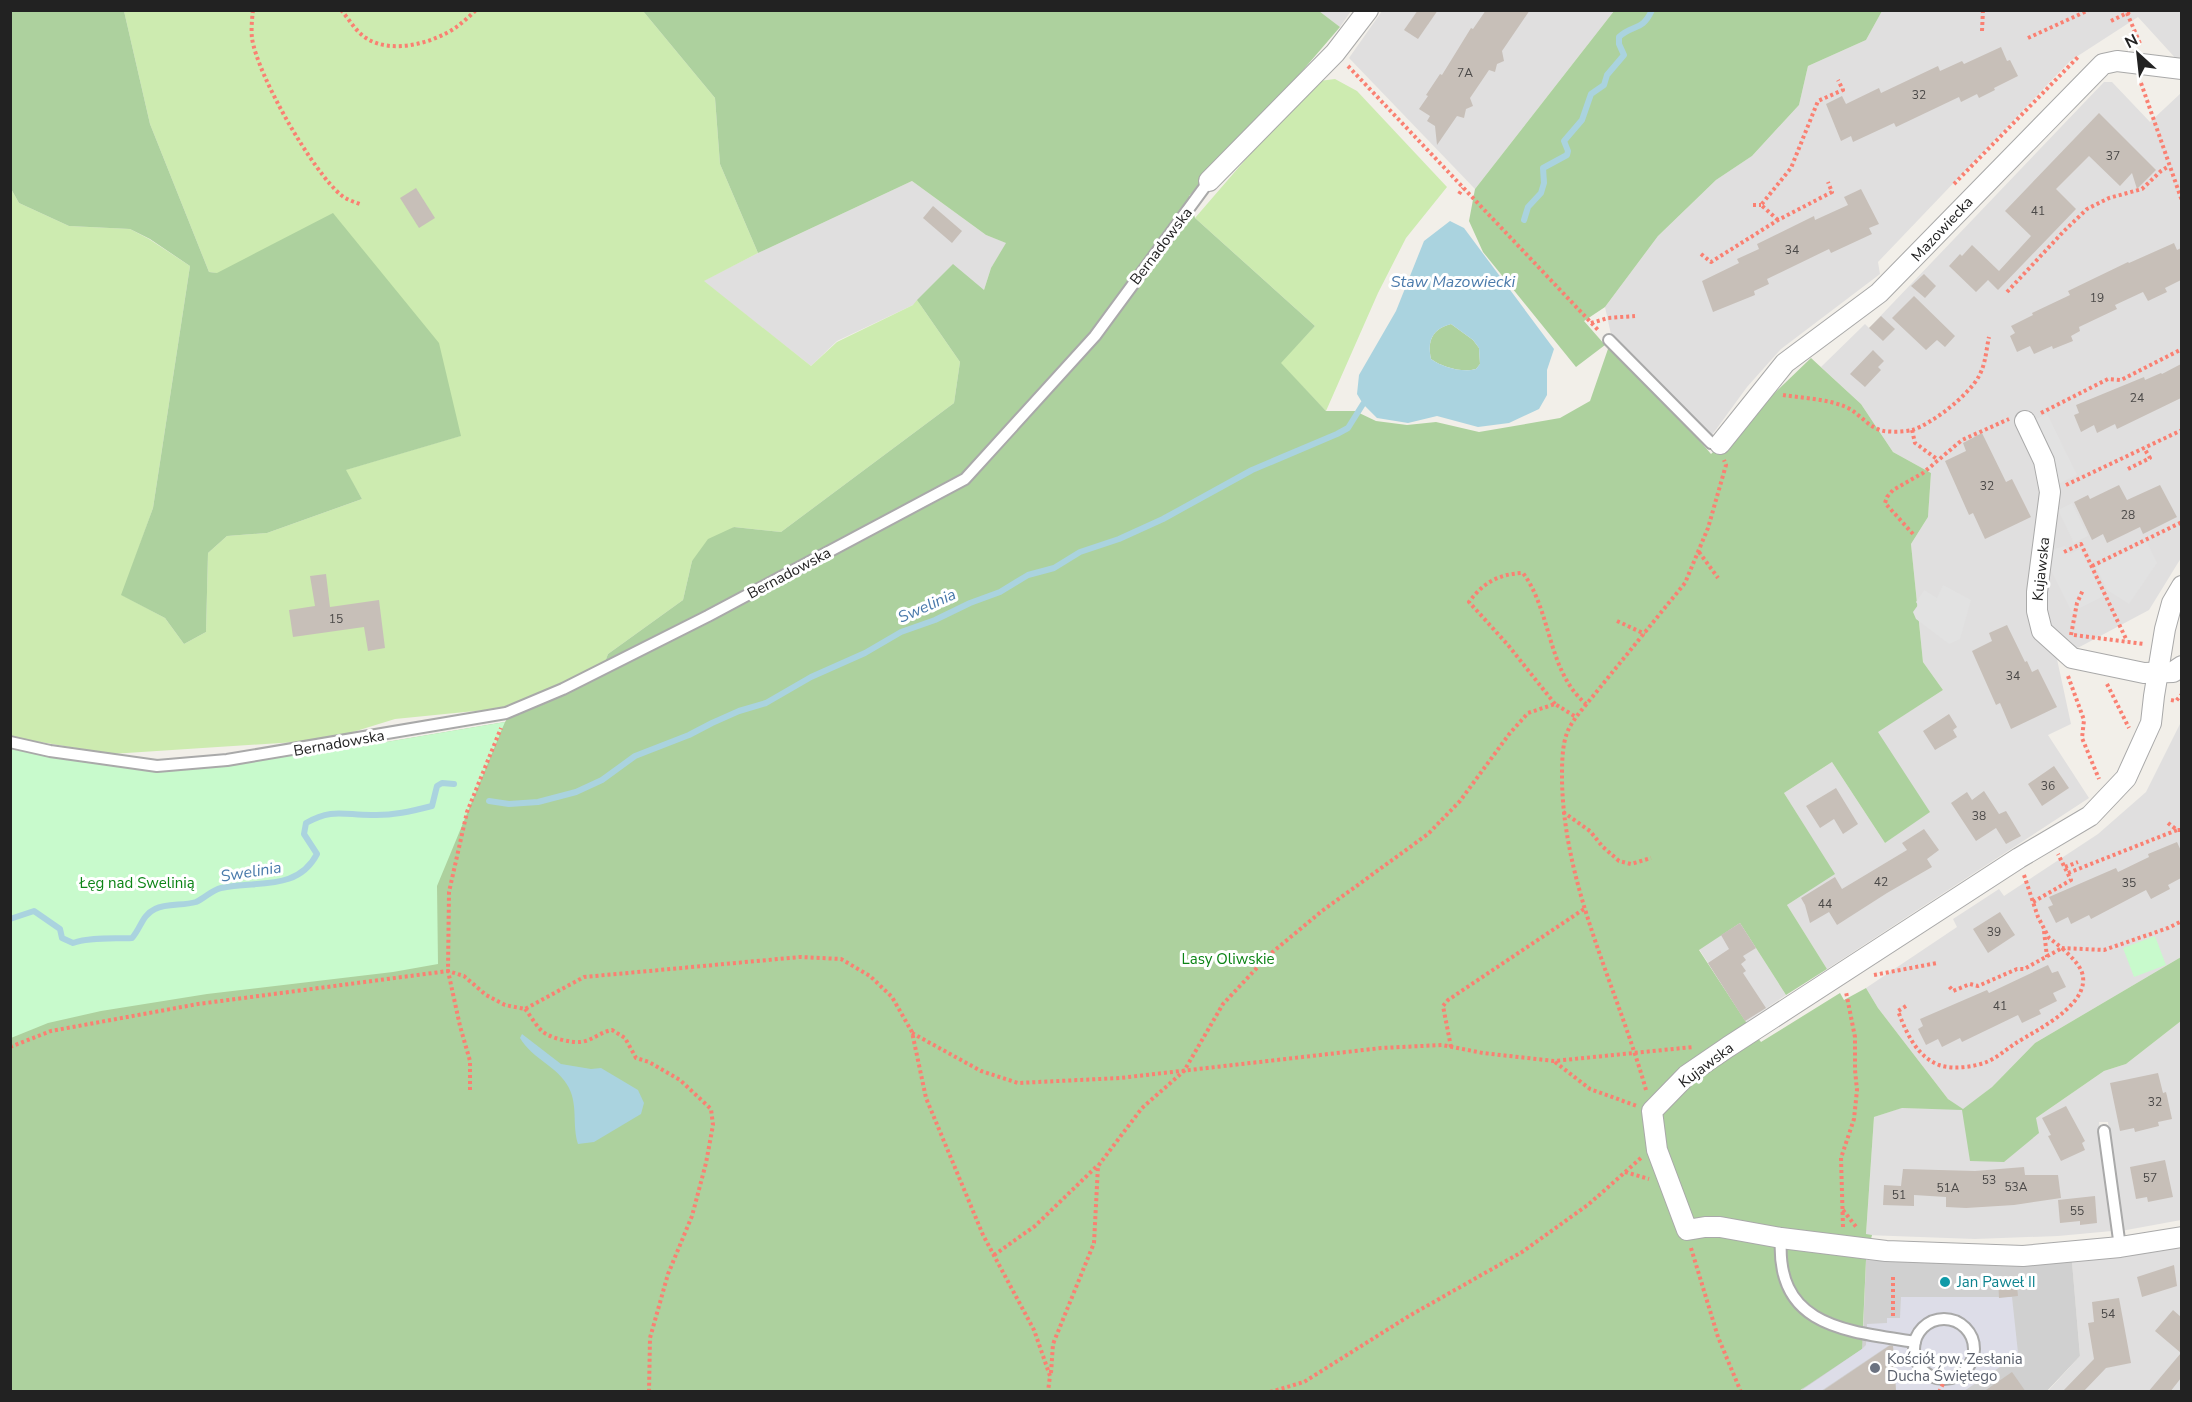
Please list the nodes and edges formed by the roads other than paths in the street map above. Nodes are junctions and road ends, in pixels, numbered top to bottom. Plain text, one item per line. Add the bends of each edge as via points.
1 (1368, 10) edge
2 (2181, 69) edge
3 (1209, 182) joint
4 (1609, 340) dead end
5 (2033, 416) road end
6 (1720, 444) joint
7 (2181, 585) edge
8 (2177, 607) edge
9 (2181, 666) edge
10 (2157, 672) junction
11 (10, 742) edge
12 (2104, 1131) dead end
13 (2181, 1237) edge
14 (1781, 1238) junction
15 (2120, 1247) junction
16 (1915, 1342) junction

1 - 3 street, Bernadowska via 1335,52
2 - 6 street, Mazowiecka via 2117,61 2103,64 1886,286 1799,351 1774,375
3 - 11 lane, Bernadowska via 1095,336 965,478 563,689 506,713 226,760 157,766
4 - 6 lane via 1711,442
5 - 10 street, Kujawska via 2050,492 2037,592 2042,631 2069,640 2072,658 2144,673
7 - 8 street, Kujawska
8 - 10 street, Kujawska
9 - 10 street via 2173,672
10 - 14 street, Kujawska via 2151,723 2126,778 2090,816 2019,858 1687,1075 1652,1111 1657,1150 1687,1230 1720,1227
12 - 15 lane
13 - 15 street
14 - 15 street via 1886,1251 2023,1256
14 - 16 lane via 1782,1275 1801,1308 1819,1319 1863,1334
16 - 16 lane via 1926,1325 1935,1320 1956,1321 1971,1335 1974,1355 1964,1372 1945,1380 1921,1369

